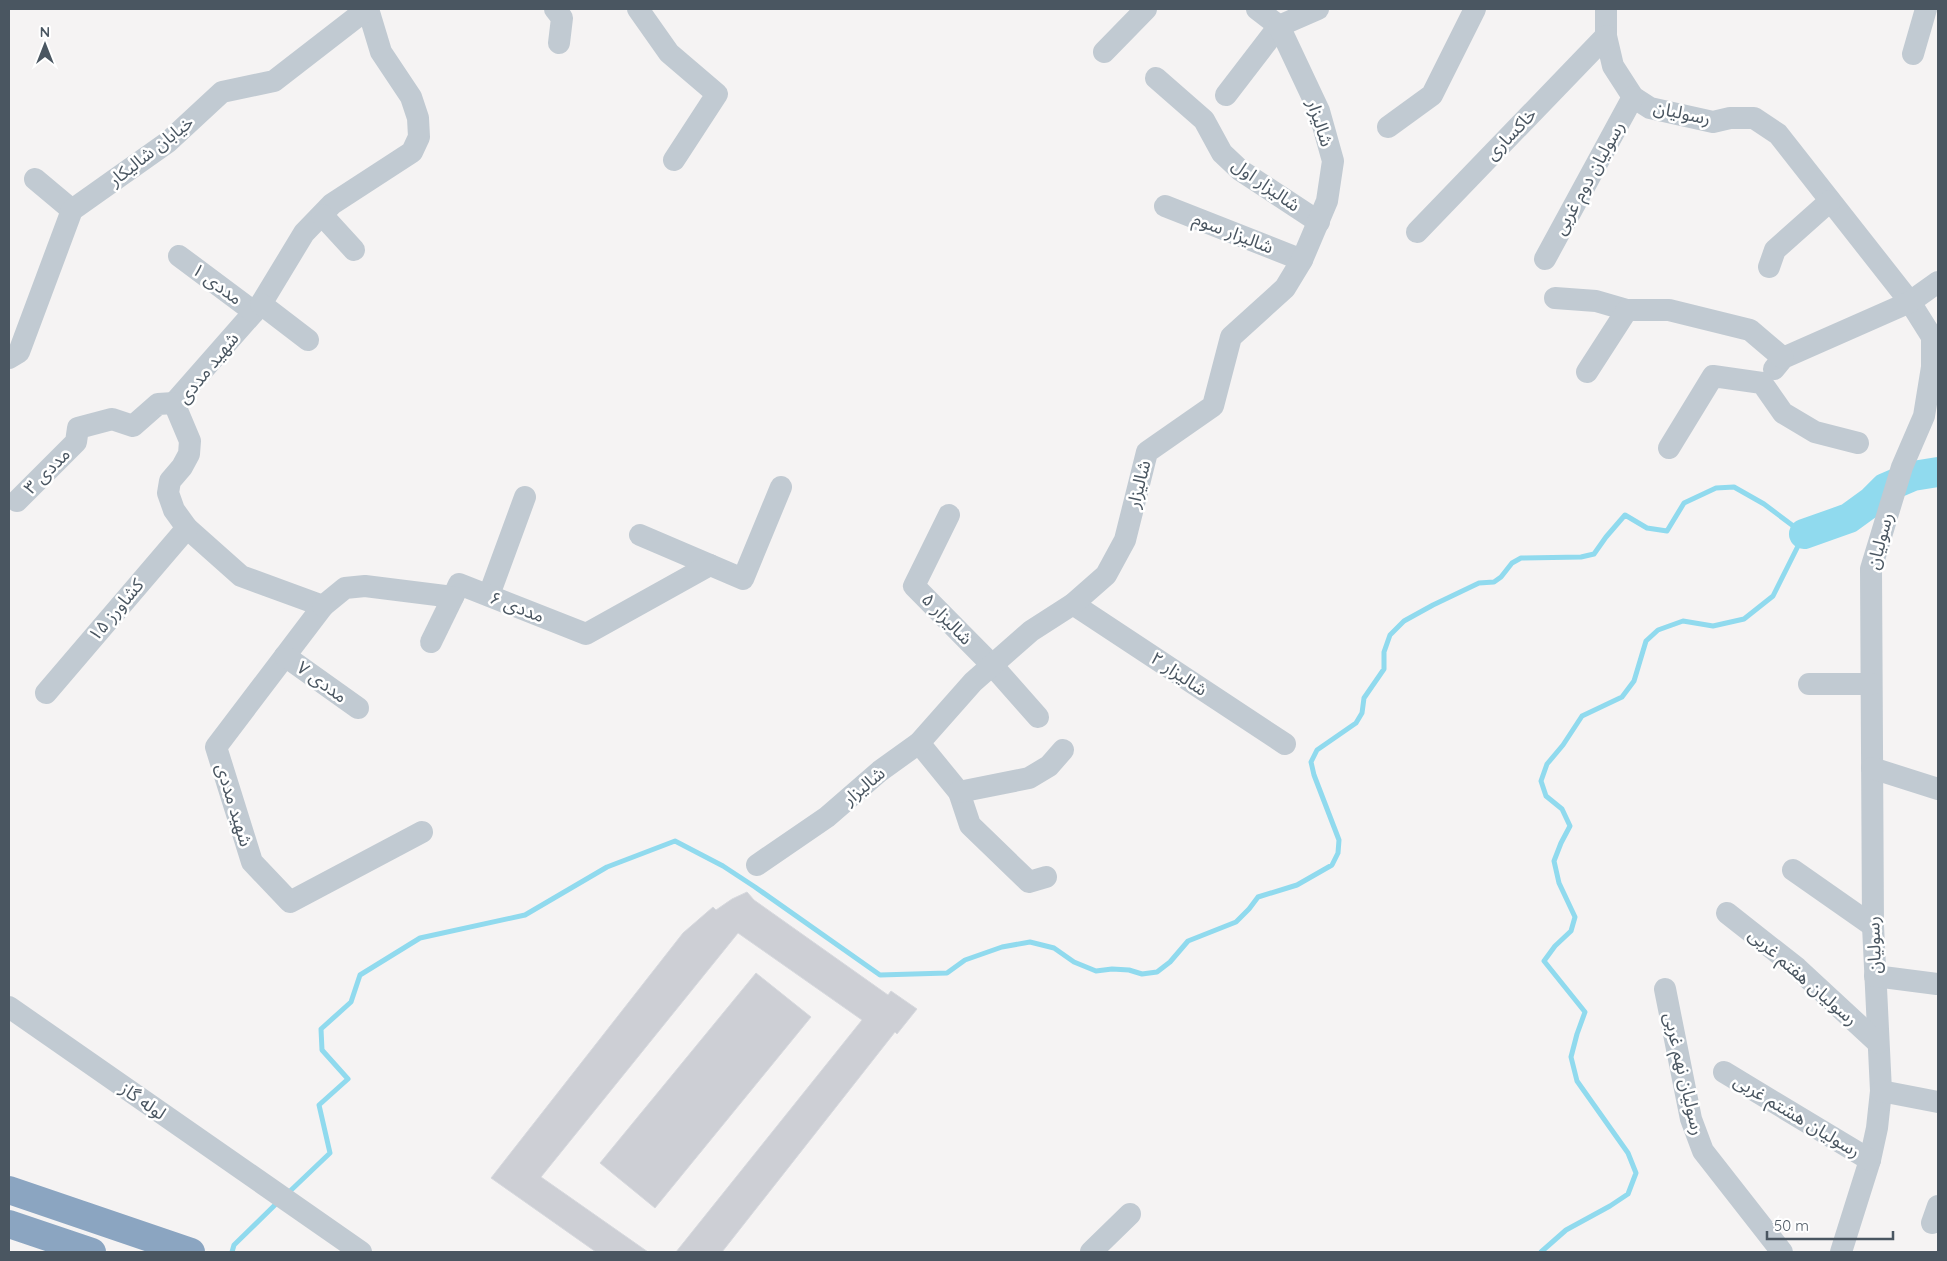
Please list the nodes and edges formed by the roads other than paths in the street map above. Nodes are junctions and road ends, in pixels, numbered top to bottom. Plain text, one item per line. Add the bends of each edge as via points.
1 (367, 9) edge
2 (555, 9) edge
3 (638, 9) edge
4 (1146, 9) edge
5 (1257, 9) edge
6 (1318, 9) edge
7 (1475, 9) edge
8 (1606, 9) edge
9 (1926, 9) edge
10 (1279, 26) junction
11 (1606, 36) junction
12 (559, 42) dead end
13 (1104, 52) dead end
14 (1913, 54) dead end
15 (1156, 78) dead end
16 (1226, 95) dead end
17 (1633, 98) junction
18 (1388, 127) dead end
19 (674, 160) dead end
20 (35, 179) dead end
21 (1830, 201) junction
22 (1165, 206) dead end
23 (72, 210) junction
24 (322, 215) junction
25 (1319, 222) junction
26 (1417, 232) dead end
27 (354, 250) dead end
28 (179, 256) dead end
29 (1545, 259) dead end
30 (1302, 260) junction
31 (1769, 267) dead end
32 (1938, 282) edge
33 (1555, 298) dead end
34 (1910, 302) junction
35 (257, 308) junction
36 (1627, 310) junction
37 (1935, 339) edge
38 (308, 340) dead end
39 (9, 358) edge
40 (1783, 358) junction
41 (1587, 372) dead end
42 (1762, 383) junction
43 (174, 403) junction
44 (1858, 444) dead end
45 (1670, 448) dead end
46 (781, 487) dead end
47 (525, 497) dead end
48 (17, 501) dead end
49 (948, 515) dead end
50 (187, 528) junction
51 (640, 535) dead end
52 (710, 565) junction
53 (489, 596) junction
54 (453, 597) junction
55 (1074, 604) junction
56 (323, 606) junction
57 (431, 642) dead end
58 (286, 656) junction
59 (992, 665) junction
60 (1809, 684) dead end
61 (1871, 684) junction
62 (46, 693) dead end
63 (358, 708) dead end
64 (1038, 717) dead end
65 (919, 743) junction
66 (1285, 744) dead end
67 (1063, 750) dead end
68 (1872, 768) junction
69 (1938, 789) edge
70 (959, 792) junction
71 (422, 832) dead end
72 (757, 865) dead end
73 (1793, 870) dead end
74 (1046, 877) dead end
75 (1727, 913) dead end
76 (1873, 926) junction
77 (1875, 976) junction
78 (1937, 984) dead end
79 (1665, 989) dead end
80 (9, 1007) edge
81 (1878, 1043) junction
82 (1724, 1072) dead end
83 (1881, 1091) junction
84 (1938, 1102) edge
85 (1870, 1160) junction
86 (9, 1190) edge
87 (1130, 1214) dead end
88 (9, 1224) edge
89 (92, 1252) edge
90 (191, 1252) edge
91 (360, 1252) edge
92 (1091, 1252) edge
93 (1782, 1252) edge
94 (1841, 1252) edge

1 - 23 street, خیابان شالیکار via 274,81 222,92 168,142
1 - 24 street, شهید مددی via 381,52 411,98 418,118 419,137 412,152 332,204
2 - 12 street via 562,18
3 - 19 street via 669,53 717,94
4 - 13 street
5 - 10 street
6 - 10 street
7 - 18 street via 1432,95
8 - 11 street, رسولیان
9 - 14 street
10 - 16 street
10 - 25 street, شالیزار via 1319,111 1333,161 1327,201
11 - 17 street, رسولیان via 1612,66
11 - 26 street, خاکساری
15 - 25 street, شالیزار اول via 1204,120 1222,153 1240,170
17 - 21 street, رسولیان via 1650,108 1713,122 1754,118 1778,134
17 - 29 street, رسولیان دوم غربی
20 - 23 street
21 - 31 street via 1775,250
21 - 34 street, رسولیان
22 - 30 street, شالیزار سوم
23 - 39 street via 19,352
24 - 27 street
24 - 35 street, شهید مددی via 304,233
25 - 30 street, شالیزار
28 - 35 street, مددی ۱
30 - 55 street, شالیزار via 1285,288 1231,337 1213,406 1147,452 1126,540 1106,575
32 - 34 street
33 - 36 street via 1596,301
34 - 37 street, رسولیان
34 - 40 street
35 - 38 street, مددی ۱
35 - 43 street, شهید مددی
36 - 40 street via 1669,310 1750,330
36 - 41 street
37 - 61 street, رسولیان via 1924,416 1902,467 1871,569
40 - 42 street
42 - 44 street via 1783,413 1815,432
42 - 45 street via 1713,376
43 - 48 street, مددی ۳ via 158,404 134,426 112,419 78,428 76,442
43 - 50 street, شهید مددی via 190,441 189,454 170,481 168,492 174,510
46 - 52 street via 743,579
47 - 53 street
49 - 59 street, شالیزار ۵ via 914,586
50 - 56 street, شهید مددی via 241,576
50 - 62 street, کشاورز ۱۵
51 - 52 street
52 - 53 street, مددی ۶ via 586,634
53 - 54 street, مددی ۶ via 459,584
54 - 56 street via 365,586 345,588
54 - 57 street
55 - 59 street, شالیزار via 1031,631
55 - 66 street, شالیزار ۲
56 - 58 street, شهید مددی
58 - 63 street, مددی ۷
58 - 71 street, شهید مددی via 216,747 252,862 290,902
59 - 64 street
59 - 65 street, شالیزار
60 - 61 street
61 - 68 street, رسولیان
65 - 70 street
65 - 72 street, شالیزار via 826,817
67 - 70 street via 1050,766 1030,778
68 - 69 street
68 - 76 street, رسولیان
70 - 74 street via 970,825 1029,882
73 - 76 street
75 - 81 street, رسولیان هفتم غربی via 1797,968
76 - 77 street, رسولیان
77 - 78 street
77 - 81 street, رسولیان
79 - 93 street, رسولیان نهم غربی via 1691,1119 1703,1151
80 - 91 street, لوله گاز
81 - 83 street, رسولیان
82 - 85 street, رسولیان هشتم غربی
83 - 84 street
83 - 85 street, رسولیان
85 - 94 street, رسولیان
86 - 90 highway
87 - 92 street
88 - 89 highway

